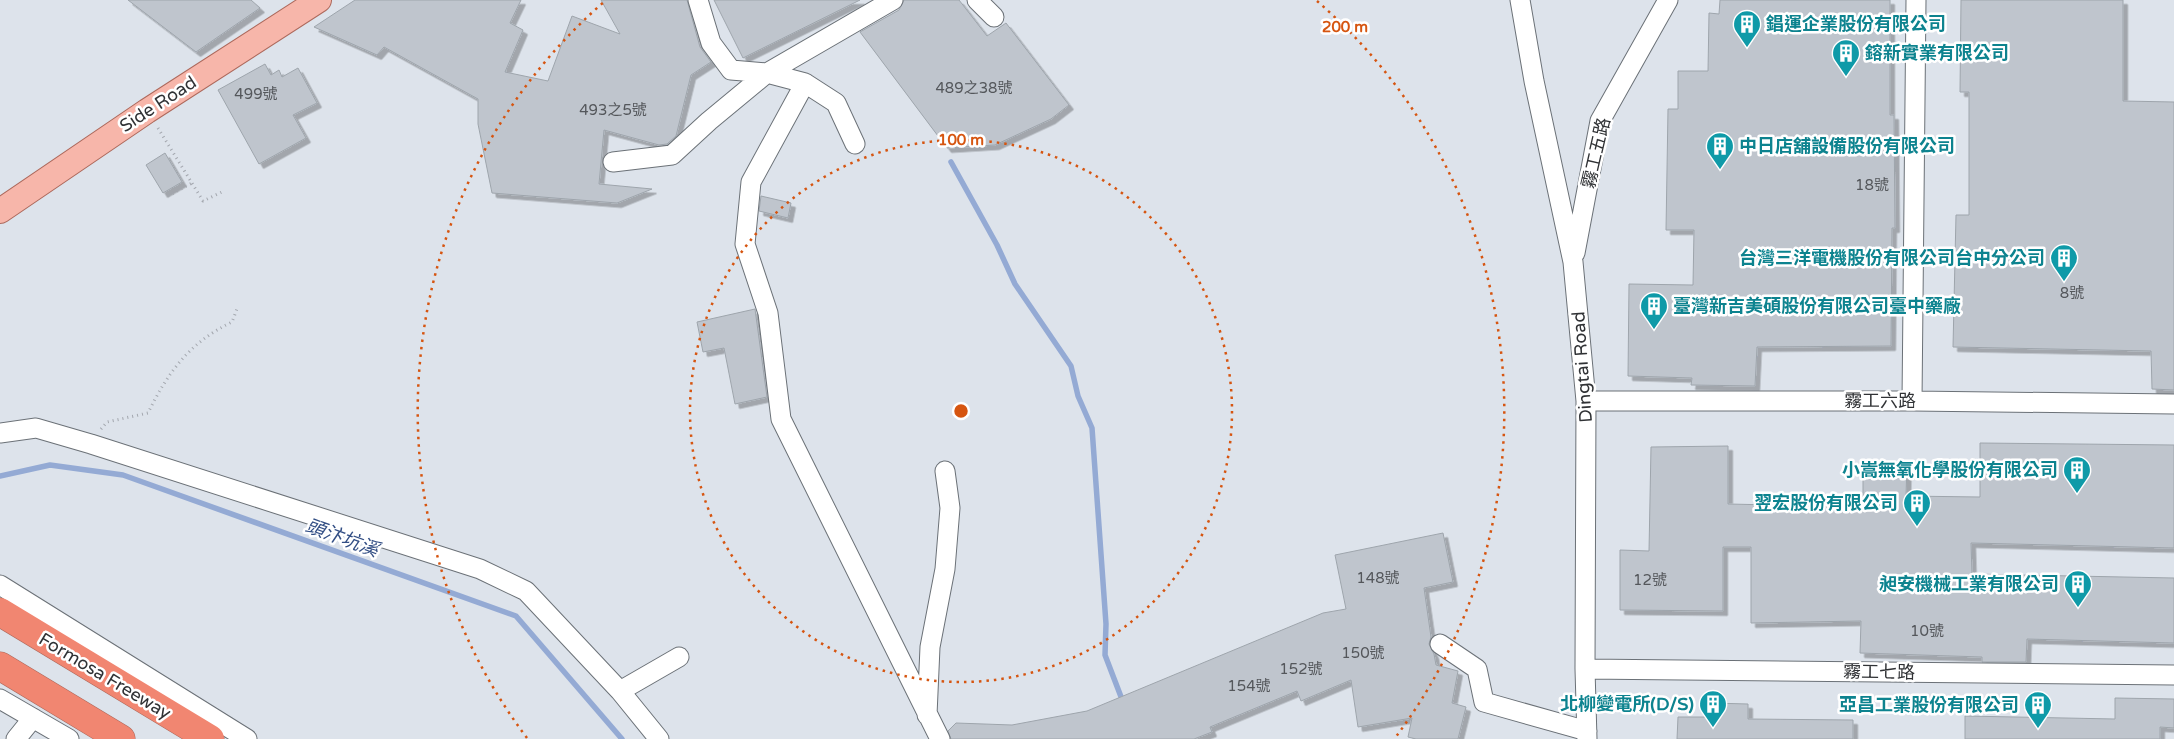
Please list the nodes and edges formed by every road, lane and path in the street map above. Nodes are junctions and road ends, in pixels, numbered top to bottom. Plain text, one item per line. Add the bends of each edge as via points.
1 (319, 0) edge
2 (698, 0) edge
3 (893, 0) edge
4 (977, 0) edge
5 (1520, 0) edge
6 (1668, 0) edge
7 (1916, 0) edge
8 (994, 17) dead end
9 (767, 74) junction
10 (805, 83) junction
11 (146, 111) junction
12 (854, 144) dead end
13 (613, 162) dead end
14 (192, 183) junction
15 (224, 191) dead end
16 (168, 196) dead end
17 (0, 211) edge
18 (1573, 262) junction
19 (237, 309) dead end
20 (1586, 401) junction
21 (1912, 401) junction
22 (2174, 404) edge
23 (0, 433) edge
24 (91, 444) junction
25 (945, 471) dead end
26 (0, 585) edge
27 (0, 612) edge
28 (1440, 644) dead end
29 (679, 657) dead end
30 (0, 666) edge
31 (1585, 670) junction
32 (2174, 675) edge
33 (620, 692) junction
34 (0, 700) edge
35 (927, 716) junction
36 (33, 718) junction
37 (1587, 735) edge
38 (16, 739) edge
39 (69, 739) edge
40 (121, 739) edge
41 (210, 739) edge
42 (247, 739) edge
43 (659, 739) edge
44 (940, 739) edge

1 - 11 main road, Side Road
2 - 9 street via 711,43 732,70
3 - 9 street
4 - 8 street
5 - 18 street, Dingtai Road
6 - 18 street, 霧工五路 via 1600,121
7 - 21 street
9 - 10 street
9 - 13 street via 672,155
10 - 12 street via 836,103
10 - 35 street via 751,182 745,244 768,313 781,419
11 - 14 path
11 - 17 main road, Side Road
14 - 15 path via 203,201
14 - 16 path
18 - 20 street, Dingtai Road
19 - 24 path via 232,322 212,332 178,361 148,413 107,422
20 - 21 street, 霧工六路
20 - 31 street, Dingtai Road
21 - 22 street, 霧工六路
23 - 24 street via 36,428
24 - 33 street via 488,573 526,591
25 - 35 street via 950,508 945,569 930,646
26 - 42 street
27 - 41 highway, Formosa Freeway
28 - 37 street via 1477,669 1484,702
29 - 33 street
30 - 40 highway
31 - 32 street, 霧工七路
31 - 37 street, Dingtai Road
33 - 43 street
34 - 36 street
35 - 44 street
36 - 38 street
36 - 39 street

